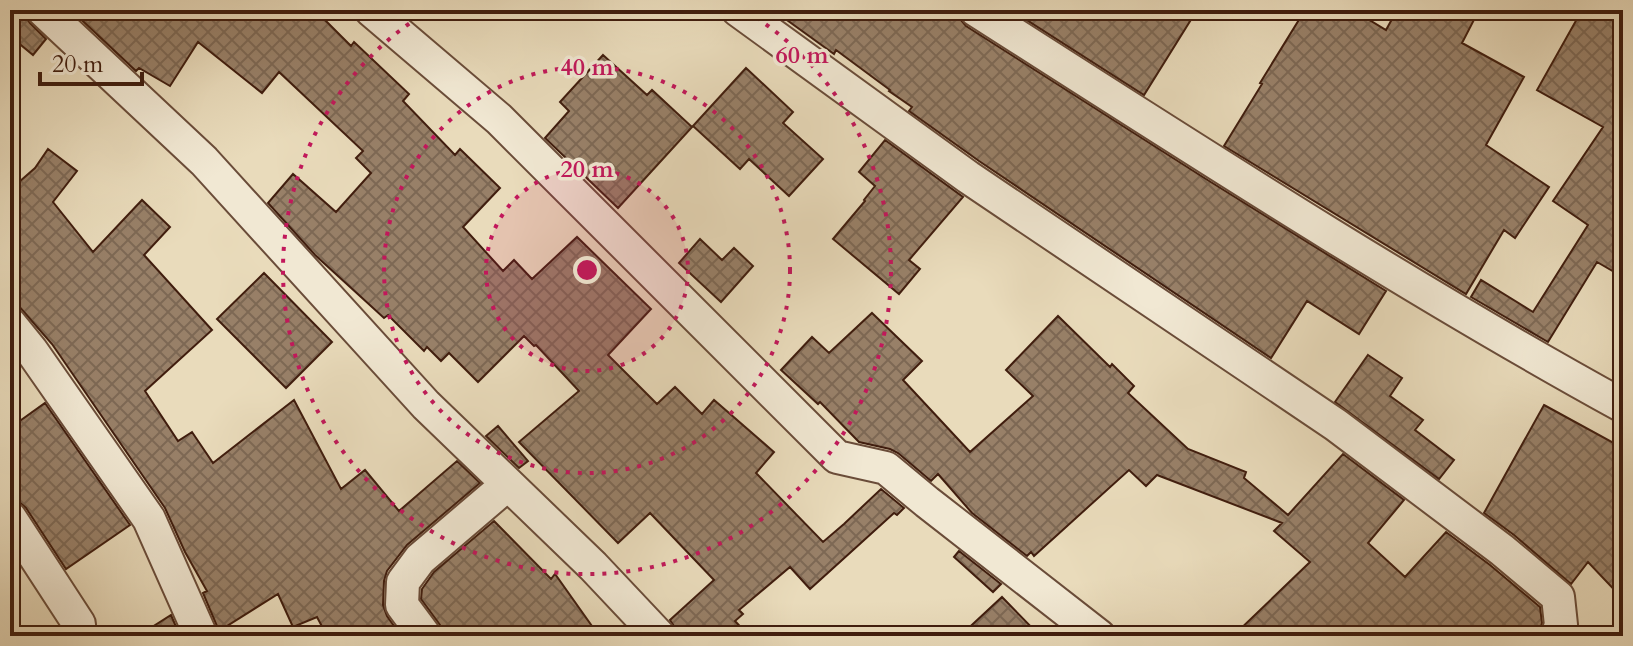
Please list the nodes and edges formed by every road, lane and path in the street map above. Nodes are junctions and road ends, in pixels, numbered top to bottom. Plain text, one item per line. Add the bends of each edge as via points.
1 (43, 10) edge
2 (371, 10) edge
3 (738, 10) edge
4 (976, 10) edge
5 (10, 324) edge
6 (1623, 406) edge
7 (508, 484) junction
8 (10, 518) edge
9 (78, 636) edge
10 (201, 636) edge
11 (425, 636) edge
12 (659, 636) edge
13 (1099, 636) edge
14 (1557, 636) edge

1 - 7 street via 204,161 426,405
2 - 13 street via 499,119 837,457 886,468
3 - 14 street via 968,177 1336,425 1502,550 1558,597
4 - 6 street via 1274,201
5 - 10 street via 149,519
7 - 11 street via 420,559 403,582 402,605
7 - 12 street
8 - 9 street via 79,624

